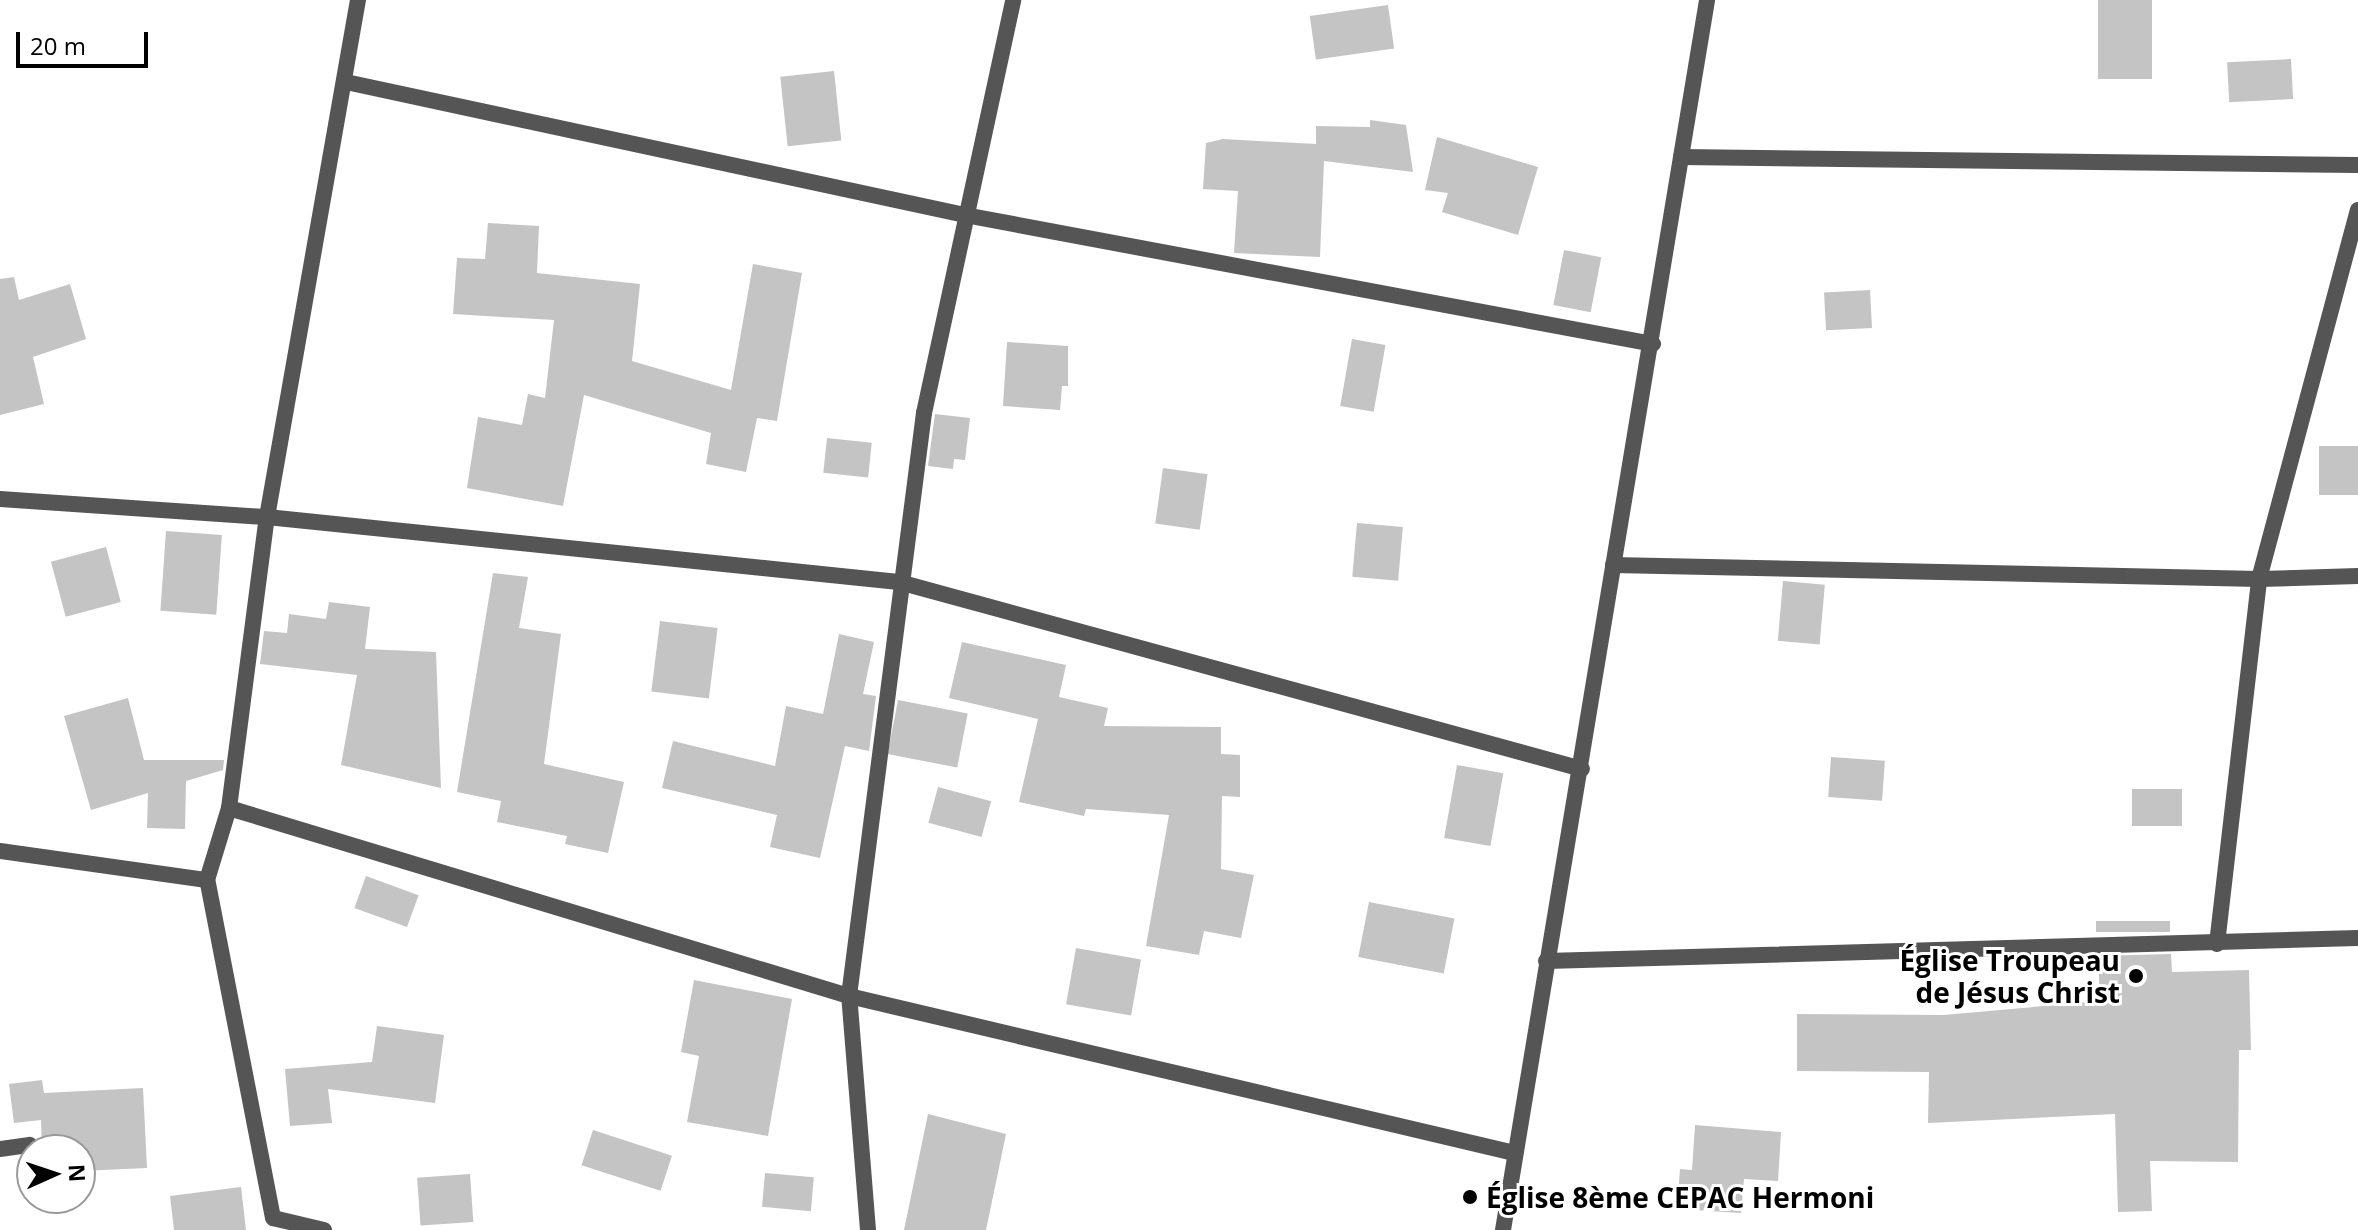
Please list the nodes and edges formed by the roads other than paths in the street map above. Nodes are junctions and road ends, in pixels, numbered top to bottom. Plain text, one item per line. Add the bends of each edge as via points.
1 (358, 0) edge
2 (1013, 0) edge
3 (1707, 0) edge
4 (346, 82) junction
5 (1681, 157) junction
6 (2358, 165) edge
7 (2358, 210) edge
8 (965, 215) junction
9 (1653, 344) junction
10 (0, 499) edge
11 (267, 517) junction
12 (1613, 565) junction
13 (2358, 576) edge
14 (2259, 579) junction
15 (899, 582) junction
16 (1582, 769) junction
17 (229, 808) junction
18 (0, 851) edge
19 (207, 880) junction
20 (2358, 938) edge
21 (2217, 944) junction
22 (1546, 961) junction
23 (849, 996) junction
24 (1514, 1153) junction
25 (324, 1230) edge
26 (868, 1230) edge
27 (1503, 1230) edge

1 - 4 street
2 - 8 street
3 - 5 street
4 - 8 street
4 - 11 street
5 - 6 street
5 - 9 street
7 - 14 street
8 - 9 street
8 - 15 street via 924,413
9 - 12 street
10 - 11 street
11 - 15 street
11 - 17 street
12 - 14 street
12 - 16 street
13 - 14 street
14 - 21 street
15 - 16 street
15 - 23 street
16 - 22 street
17 - 19 street
17 - 23 street
18 - 19 street
19 - 25 street via 273,1218
20 - 21 street
21 - 22 street
22 - 24 street
23 - 24 street
23 - 26 street
24 - 27 street

